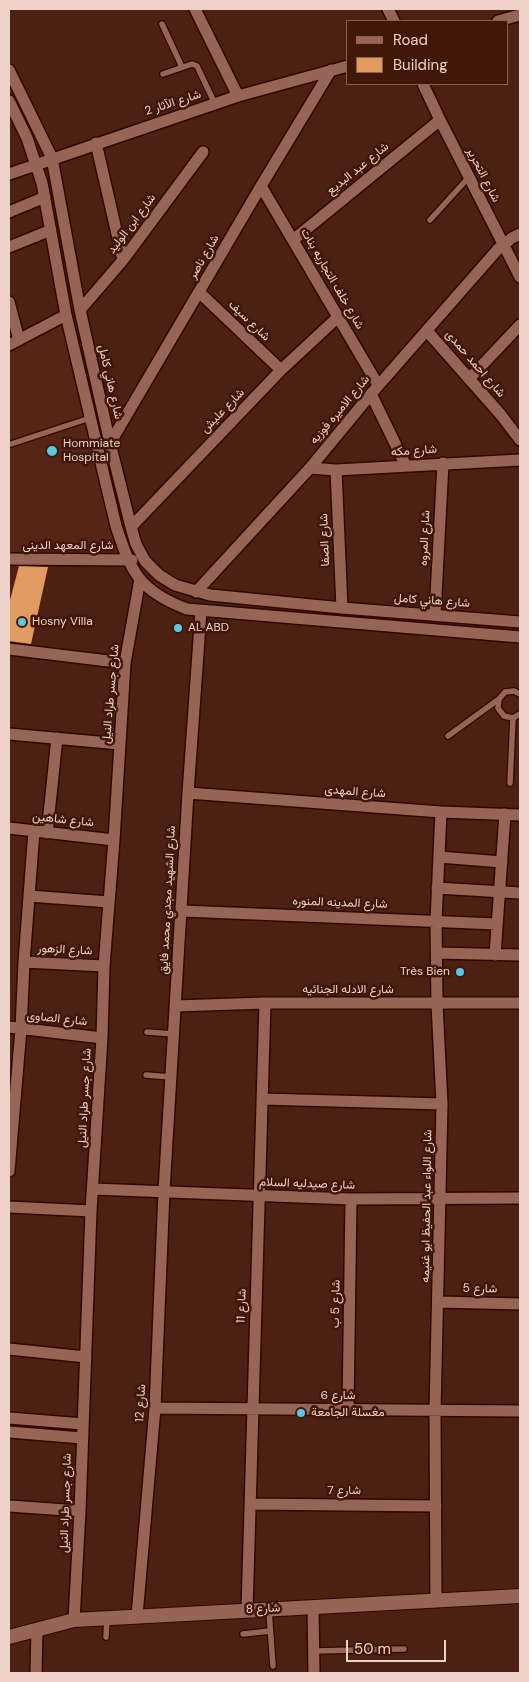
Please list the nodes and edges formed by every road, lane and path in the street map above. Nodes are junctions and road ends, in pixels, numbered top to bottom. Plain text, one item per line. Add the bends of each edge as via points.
1 (195, 9) edge
2 (520, 15) edge
3 (501, 16) edge
4 (162, 24) dead end
5 (346, 66) edge
6 (182, 67) junction
7 (9, 70) edge
8 (331, 70) junction
9 (163, 74) dead end
10 (423, 85) edge
11 (238, 96) junction
12 (9, 101) edge
13 (215, 104) junction
14 (440, 120) junction
15 (96, 143) junction
16 (203, 152) dead end
17 (52, 158) junction
18 (36, 163) junction
19 (9, 174) edge
20 (469, 177) junction
21 (261, 186) junction
22 (45, 197) junction
23 (9, 212) edge
24 (430, 220) dead end
25 (51, 230) junction
26 (520, 234) edge
27 (293, 240) junction
28 (503, 244) junction
29 (9, 247) edge
30 (123, 260) junction
31 (520, 278) edge
32 (199, 292) junction
33 (9, 302) edge
34 (80, 310) junction
35 (66, 315) junction
36 (338, 317) junction
37 (520, 325) edge
38 (426, 331) junction
39 (14, 342) edge
40 (281, 370) junction
41 (469, 379) junction
42 (374, 389) junction
43 (90, 418) junction
44 (520, 440) edge
45 (11, 444) dead end
46 (110, 444) junction
47 (99, 456) junction
48 (520, 460) edge
49 (443, 463) junction
50 (406, 466) junction
51 (310, 468) junction
52 (336, 470) junction
53 (131, 527) junction
54 (10, 559) edge
55 (127, 560) junction
56 (145, 561) junction
57 (9, 572) edge
58 (140, 578) junction
59 (196, 592) junction
60 (348, 609) junction
61 (201, 610) junction
62 (435, 615) junction
63 (520, 622) edge
64 (352, 623) junction
65 (520, 637) edge
66 (9, 649) edge
67 (125, 662) junction
68 (520, 694) edge
69 (499, 699) junction
70 (520, 714) edge
71 (513, 718) junction
72 (9, 734) edge
73 (448, 736) dead end
74 (57, 738) junction
75 (120, 744) junction
76 (510, 782) dead end
77 (188, 793) junction
78 (441, 812) junction
79 (505, 814) junction
80 (520, 815) edge
81 (9, 828) edge
82 (34, 832) junction
83 (46, 833) junction
84 (114, 840) junction
85 (439, 856) junction
86 (502, 862) junction
87 (437, 888) junction
88 (499, 892) junction
89 (520, 893) edge
90 (29, 896) junction
91 (109, 902) junction
92 (182, 911) junction
93 (436, 921) junction
94 (497, 924) junction
95 (437, 953) junction
96 (495, 955) junction
97 (520, 956) edge
98 (24, 962) junction
99 (104, 966) junction
100 (265, 1003) junction
101 (520, 1003) edge
102 (437, 1004) junction
103 (175, 1006) junction
104 (9, 1027) edge
105 (21, 1028) junction
106 (147, 1032) dead end
107 (174, 1034) junction
108 (102, 1038) junction
109 (146, 1075) dead end
110 (171, 1076) junction
111 (12, 1083) edge
112 (262, 1099) junction
113 (442, 1104) junction
114 (10, 1137) edge
115 (9, 1171) edge
116 (93, 1188) junction
117 (164, 1192) junction
118 (260, 1196) junction
119 (441, 1198) junction
120 (520, 1198) edge
121 (351, 1199) junction
122 (9, 1207) edge
123 (91, 1211) junction
124 (439, 1302) junction
125 (520, 1304) edge
126 (9, 1349) edge
127 (86, 1356) junction
128 (155, 1408) junction
129 (253, 1410) junction
130 (348, 1410) junction
131 (520, 1411) edge
132 (435, 1412) junction
133 (9, 1418) edge
134 (83, 1424) junction
135 (9, 1432) edge
136 (82, 1438) junction
137 (251, 1504) junction
138 (9, 1506) edge
139 (436, 1506) junction
140 (80, 1511) junction
141 (520, 1596) edge
142 (436, 1600) junction
143 (313, 1607) junction
144 (269, 1609) junction
145 (247, 1610) junction
146 (137, 1616) junction
147 (107, 1618) junction
148 (74, 1620) junction
149 (37, 1630) junction
150 (270, 1631) junction
151 (243, 1634) dead end
152 (9, 1637) edge
153 (106, 1637) dead end
154 (404, 1649) dead end
155 (314, 1651) junction
156 (273, 1666) dead end
157 (36, 1673) edge
158 (314, 1673) edge

1 - 11 street
2 - 3 street
4 - 6 lane
5 - 8 street, شارع الآثار 2
6 - 9 lane
6 - 13 lane via 197,66
7 - 17 street, شارع هاني كامل
8 - 11 street, شارع الآثار 2
8 - 21 street, شارع ناصر
10 - 14 street, شارع التحرير
11 - 13 street, شارع الآثار 2
12 - 18 street
13 - 15 street, شارع الآثار 2
14 - 20 street, شارع التحرير
14 - 27 street, شارع عبد البديع
15 - 17 street, شارع الآثار 2
15 - 30 street
16 - 30 street, شارع ابن الوليد
17 - 18 street, شارع الآثار 2
17 - 34 street, شارع هاني كامل
18 - 19 street, شارع الآثار 2
18 - 22 street
20 - 24 lane
20 - 28 street, شارع التحرير
21 - 27 street, شارع خلف التجاريه بنات
21 - 32 street, شارع ناصر
22 - 23 street
22 - 25 street
25 - 29 street
25 - 35 street
26 - 28 street, شارع الاميره فوزيه
27 - 36 street, شارع خلف التجاريه بنات
28 - 31 street, شارع التحرير
28 - 38 street, شارع الاميره فوزيه
30 - 34 street, شارع ابن الوليد
32 - 40 street, شارع سيف
32 - 46 street, شارع ناصر
33 - 39 street
34 - 46 street, شارع هاني كامل
35 - 39 street
35 - 43 street
36 - 40 street, شارع عليش
36 - 42 street, شارع خلف التجاريه بنات
37 - 41 street
38 - 41 street, شارع احمد حمدى
38 - 42 street, شارع الاميره فوزيه
40 - 53 street, شارع عليش
41 - 44 street, شارع احمد حمدى
42 - 50 street, شارع خلف التجاريه بنات
42 - 51 street, شارع الاميره فوزيه
43 - 45 lane
43 - 47 street
46 - 47 street, شارع ناصر
46 - 53 street, شارع هاني كامل
47 - 55 street
48 - 49 street, شارع مكه
49 - 50 street, شارع مكه
49 - 62 street, شارع المروه
50 - 52 street, شارع مكه
51 - 52 street, شارع مكه
51 - 59 street, شارع الاميره فوزيه
52 - 60 street, شارع الصفا
53 - 56 street, شارع هاني كامل
54 - 55 street, شارع المعهد الدينى
54 - 57 street
55 - 56 street, شارع المعهد الدينى
55 - 58 street
56 - 59 street, شارع هاني كامل via 175,585
58 - 61 street via 167,602
58 - 67 street, شارع جسر طراد النيل
59 - 60 street, شارع هاني كامل
60 - 62 street, شارع هاني كامل
60 - 64 street, شارع الصفا
61 - 64 street
61 - 77 street, شارع الشهيد مجدي محمد فايق
62 - 63 street, شارع هاني كامل
64 - 65 street
66 - 67 street
67 - 75 street, شارع جسر طراد النيل
68 - 69 lane via 510,691
69 - 71 lane via 500,713
69 - 73 lane
70 - 71 lane
71 - 76 lane
72 - 74 street
74 - 75 street
74 - 83 street
75 - 84 street, شارع جسر طراد النيل
77 - 78 street, شارع المهدى
77 - 92 street, شارع الشهيد مجدي محمد فايق
78 - 79 street, شارع المهدى
78 - 85 street, شارع اللواء عبد الحفيظ ابو غنيمه
79 - 80 street, شارع المهدى
79 - 86 street
81 - 82 street, شارع شاهين
82 - 83 street, شارع شاهين
82 - 90 street
83 - 84 street, شارع شاهين
84 - 91 street, شارع جسر طراد النيل
85 - 86 street
85 - 87 street, شارع اللواء عبد الحفيظ ابو غنيمه
86 - 88 street
87 - 88 street
87 - 93 street, شارع اللواء عبد الحفيظ ابو غنيمه
88 - 89 street
88 - 94 street
90 - 91 street
90 - 98 street
91 - 99 street, شارع جسر طراد النيل
92 - 93 street, شارع المدينه المنوره
92 - 103 street, شارع الشهيد مجدي محمد فايق
93 - 94 street, شارع المدينه المنوره
93 - 95 street, شارع اللواء عبد الحفيظ ابو غنيمه
94 - 96 street
95 - 96 street
95 - 102 street, شارع اللواء عبد الحفيظ ابو غنيمه
96 - 97 street
98 - 99 street, شارع الزهور
98 - 105 street
99 - 108 street, شارع جسر طراد النيل
100 - 102 street, شارع الادله الجنائيه
100 - 103 street, شارع الادله الجنائيه
100 - 112 street, شارع 11
101 - 102 street, شارع الادله الجنائيه
102 - 113 street, شارع اللواء عبد الحفيظ ابو غنيمه
103 - 107 street, شارع الشهيد مجدي محمد فايق
104 - 105 street, شارع الصاوى
105 - 108 street, شارع الصاوى
105 - 111 street
106 - 107 lane
107 - 110 street, شارع الشهيد مجدي محمد فايق
108 - 116 street, شارع جسر طراد النيل
109 - 110 lane
110 - 117 street, شارع الشهيد مجدي محمد فايق
111 - 114 street
112 - 113 street
112 - 118 street, شارع 11
113 - 119 street, شارع اللواء عبد الحفيظ ابو غنيمه
114 - 115 street
116 - 117 street, شارع صيدليه السلام
116 - 123 street, شارع جسر طراد النيل
117 - 118 street, شارع صيدليه السلام
117 - 128 street, شارع 12
118 - 121 street, شارع صيدليه السلام
118 - 129 street, شارع 11
119 - 120 street, شارع صيدليه السلام
119 - 121 street, شارع صيدليه السلام
119 - 124 street, شارع اللواء عبد الحفيظ ابو غنيمه
121 - 130 street, شارع 5 ب
122 - 123 street
123 - 127 street, شارع جسر طراد النيل
124 - 125 street, شارع 5
124 - 132 street, شارع اللواء عبد الحفيظ ابو غنيمه
126 - 127 street
127 - 134 street, شارع جسر طراد النيل
128 - 129 street, شارع 6
128 - 146 street, شارع 12
129 - 130 street, شارع 6
129 - 137 street, شارع 11
130 - 132 street, شارع 6
131 - 132 street, شارع 6
132 - 139 street, شارع اللواء عبد الحفيظ ابو غنيمه
133 - 134 street
134 - 136 street, شارع جسر طراد النيل
135 - 136 street
136 - 140 street, شارع جسر طراد النيل
137 - 139 street, شارع 7
137 - 145 street, شارع 11
138 - 140 street
139 - 142 street, شارع اللواء عبد الحفيظ ابو غنيمه
140 - 148 street, شارع جسر طراد النيل
141 - 142 street, شارع 8
142 - 143 street, شارع 8
143 - 144 street, شارع 8
143 - 155 street
144 - 145 street, شارع 8
144 - 150 lane
145 - 146 street, شارع 8
146 - 147 street, شارع 8
147 - 148 street, شارع 8
147 - 153 lane
148 - 149 street, شارع 8
149 - 152 street, شارع 8
149 - 157 street
150 - 151 lane
150 - 156 lane
154 - 155 lane
155 - 158 street

